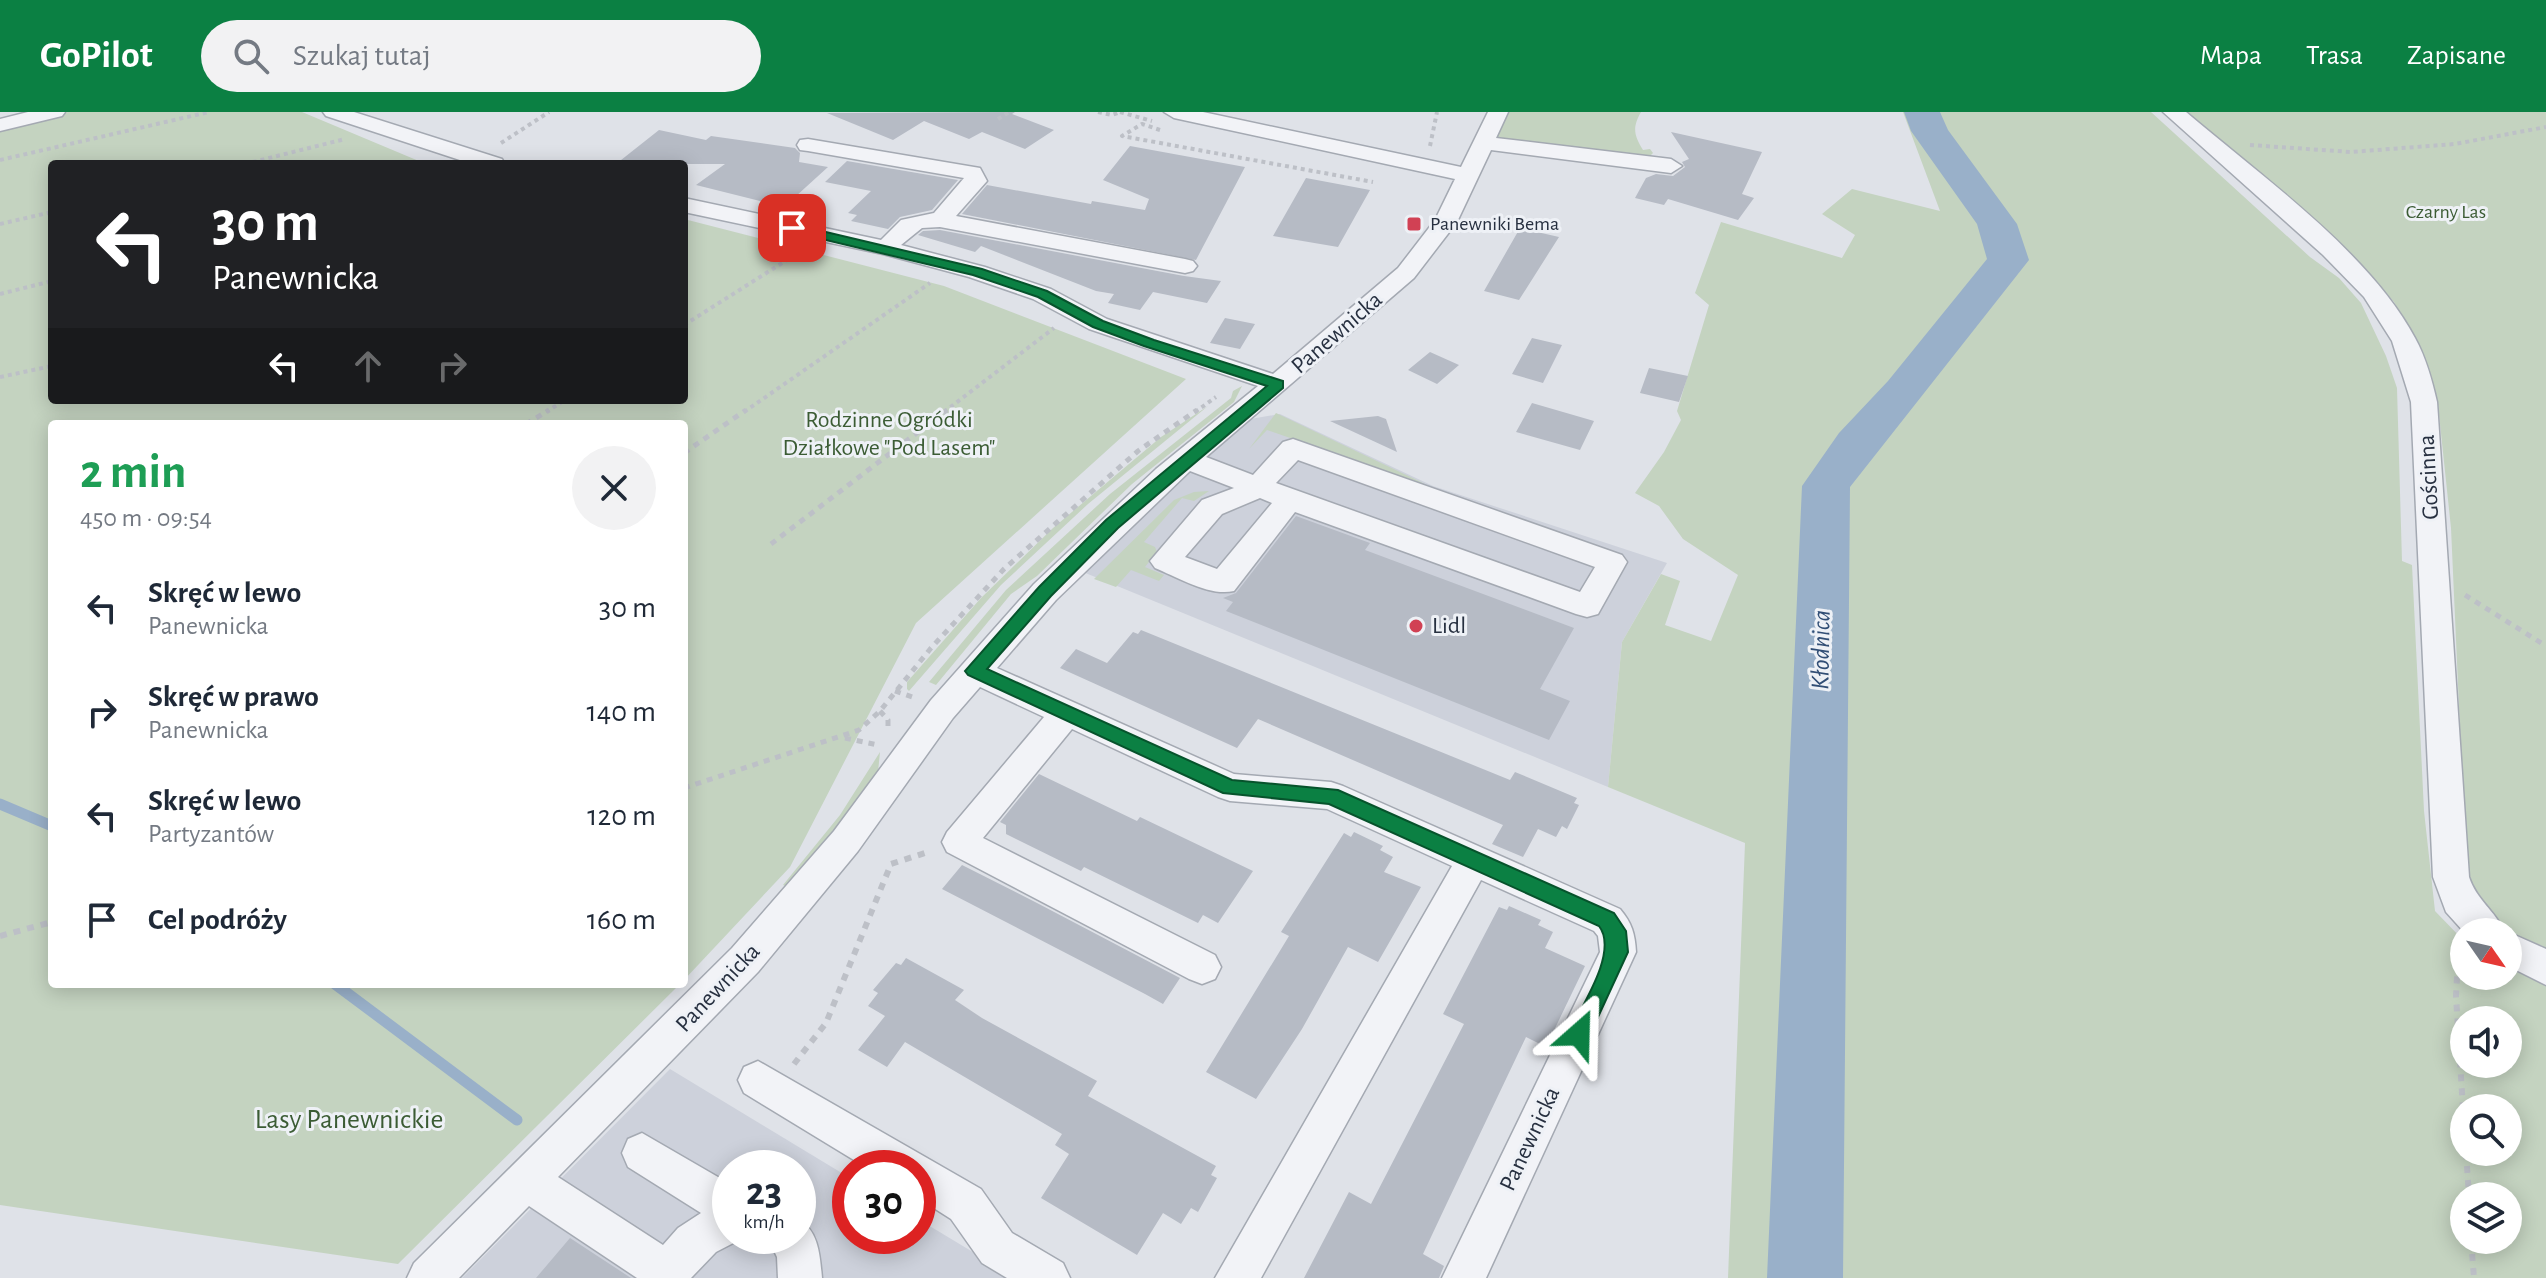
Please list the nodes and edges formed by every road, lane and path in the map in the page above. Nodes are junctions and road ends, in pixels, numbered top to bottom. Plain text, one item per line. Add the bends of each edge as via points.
1 (55, 112) edge
2 (209, 112) edge
3 (333, 112) edge
4 (549, 112) edge
5 (1009, 112) edge
6 (1098, 112) edge
7 (1120, 112) edge
8 (1437, 112) edge
9 (1498, 112) edge
10 (2173, 112) edge
11 (998, 119) dead end
12 (1171, 122) edge
13 (0, 125) edge
14 (2546, 127) edge
15 (385, 130) junction
16 (1163, 139) dead end
17 (1483, 143) junction
18 (2209, 143) junction
19 (1159, 144) junction
20 (1210, 144) dead end
21 (808, 145) dead end
22 (1430, 149) dead end
23 (1205, 152) junction
24 (1258, 153) dead end
25 (0, 160) edge
26 (261, 160) edge
27 (479, 160) edge
28 (490, 160) edge
29 (1252, 161) junction
30 (1671, 166) dead end
31 (1468, 175) junction
32 (1373, 182) dead end
33 (688, 206) edge
34 (48, 213) edge
35 (940, 220) junction
36 (0, 224) edge
37 (825, 235) junction
38 (886, 248) junction
39 (955, 266) junction
40 (1185, 266) dead end
41 (48, 282) edge
42 (0, 294) edge
43 (1076, 311) junction
44 (688, 322) edge
45 (48, 367) edge
46 (0, 377) edge
47 (1278, 384) junction
48 (1226, 391) dead end
49 (558, 404) edge
50 (532, 420) edge
51 (688, 450) edge
52 (1185, 459) junction
53 (1257, 487) junction
54 (1290, 499) junction
55 (771, 544) dead end
56 (2459, 586) dead end
57 (2546, 646) edge
58 (974, 671) junction
59 (895, 691) junction
60 (923, 701) dead end
61 (1067, 712) junction
62 (844, 737) junction
63 (878, 745) dead end
64 (688, 787) edge
65 (959, 842) junction
66 (1473, 861) junction
67 (2474, 918) edge
68 (48, 923) edge
69 (0, 936) edge
70 (2522, 955) edge
71 (1202, 967) dead end
72 (2546, 968) edge
73 (2456, 990) edge
74 (765, 1085) joint
75 (2462, 1094) edge
76 (875, 1150) edge
77 (642, 1153) dead end
78 (527, 1181) junction
79 (936, 1186) edge
80 (712, 1197) edge
81 (712, 1229) edge
82 (798, 1254) edge
83 (2472, 1254) edge
84 (669, 1276) edge
85 (429, 1278) edge
86 (800, 1278) edge
87 (1048, 1278) edge
88 (1237, 1278) edge
89 (1464, 1278) edge
90 (2474, 1278) edge

1 - 13 street
2 - 25 path
3 - 15 street
4 - 28 path via 502,141
5 - 11 path
6 - 7 path
8 - 22 path
9 - 17 street, Panewnicka
10 - 18 street, Gościnna
12 - 19 path via 1142,124 1122,136
12 - 31 street
14 - 18 path via 2455,144 2351,152
15 - 26 path
15 - 27 street
16 - 19 path
17 - 30 street
17 - 31 street, Panewnicka
18 - 67 street, Gościnna via 2374,290 2417,371 2424,402 2451,877 2459,901
19 - 23 path
20 - 23 path
21 - 35 street via 972,173 976,181
23 - 29 path
24 - 29 path
29 - 32 path
31 - 47 street, Panewnicka via 1446,222 1406,273
33 - 37 street
34 - 36 path
35 - 38 street via 917,219
35 - 40 street
37 - 38 street
37 - 44 path
38 - 39 street
39 - 43 street via 1042,294
39 - 51 path
41 - 42 path
43 - 47 street via 1149,343
43 - 55 path
45 - 46 path
47 - 52 street, Panewnicka
48 - 59 path via 1155,437 1055,522 980,593
49 - 50 path
52 - 53 street
52 - 58 street, Panewnicka via 1073,564
53 - 54 street
53 - 54 street via 1212,507 1165,561 1223,583
53 - 54 street via 1293,448 1612,562 1587,606
56 - 57 path via 2471,600
58 - 61 street, Panewnicka
58 - 78 street, Panewnicka via 846,841 745,960
59 - 60 path
59 - 62 path via 874,718
61 - 65 street
61 - 66 street, Panewnicka via 1230,787 1331,796
62 - 63 path
62 - 64 path
65 - 71 street
65 - 74 path via 891,864 826,1023
66 - 88 street
66 - 89 street, Panewnicka via 1607,920 1616,931 1618,952
68 - 69 path
70 - 72 street
73 - 75 path
74 - 76 street
77 - 80 street
78 - 84 street
78 - 85 street, Panewnicka
79 - 87 street via 966,1204 997,1248
81 - 84 street via 686,1249
82 - 86 street
83 - 90 path

